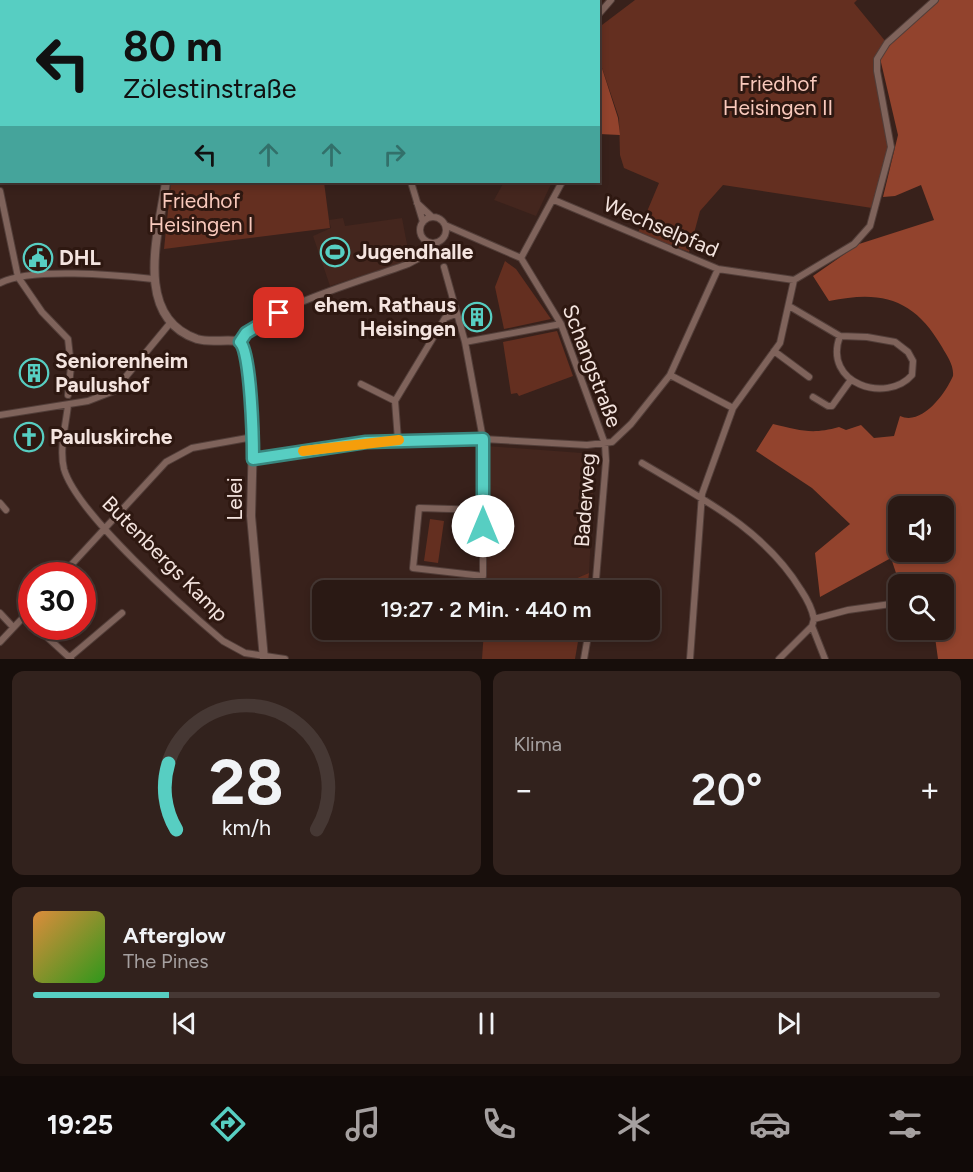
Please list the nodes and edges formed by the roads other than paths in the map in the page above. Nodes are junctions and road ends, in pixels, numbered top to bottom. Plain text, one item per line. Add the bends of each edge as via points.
1 (611, 0) edge
2 (935, 0) edge
3 (600, 3) edge
4 (604, 8) junction
5 (600, 13) edge
6 (166, 183) edge
7 (411, 183) edge
8 (562, 183) edge
9 (0, 191) edge
10 (415, 200) junction
11 (554, 200) junction
12 (432, 217) junction
13 (423, 222) junction
14 (445, 225) junction
15 (8, 231) junction
16 (0, 233) edge
17 (445, 236) junction
18 (467, 236) junction
19 (424, 239) junction
20 (435, 243) junction
21 (418, 257) junction
22 (521, 258) junction
23 (444, 267) dead end
24 (718, 269) junction
25 (18, 277) junction
26 (153, 279) junction
27 (794, 280) junction
28 (0, 283) edge
29 (789, 306) junction
30 (456, 314) junction
31 (171, 322) junction
32 (561, 324) junction
33 (840, 336) junction
34 (240, 342) junction
35 (465, 342) junction
36 (774, 351) junction
37 (670, 375) junction
38 (809, 377) dead end
39 (850, 381) junction
40 (361, 384) dead end
41 (68, 395) dead end
42 (813, 397) dead end
43 (395, 401) junction
44 (68, 405) junction
45 (733, 408) junction
46 (0, 415) edge
47 (253, 436) junction
48 (483, 439) junction
49 (398, 440) junction
50 (605, 444) junction
51 (253, 459) junction
52 (642, 463) dead end
53 (702, 498) junction
54 (0, 503) edge
55 (6, 510) dead end
56 (483, 510) junction
57 (105, 528) junction
58 (74, 562) edge
59 (597, 580) edge
60 (888, 604) edge
61 (0, 613) edge
62 (122, 613) dead end
63 (814, 619) junction
64 (18, 622) edge
65 (812, 626) junction
66 (13, 627) junction
67 (51, 640) edge
68 (587, 640) edge
69 (0, 642) edge
70 (71, 658) edge
71 (264, 658) edge
72 (285, 659) edge
73 (584, 659) edge
74 (690, 659) edge
75 (779, 659) edge
76 (825, 659) edge

1 - 4 street
2 - 27 street via 887,42 877,58 891,147 870,226 854,244
3 - 4 street
4 - 5 street
6 - 26 street
7 - 10 street
8 - 11 street
9 - 15 street
10 - 12 street
10 - 13 street
11 - 22 street
11 - 24 street, Wechselpfad
12 - 13 street
12 - 14 street via 441,219
13 - 19 street via 420,229
14 - 17 street
14 - 18 street
15 - 16 street
15 - 25 street
17 - 18 street
17 - 20 street
18 - 22 street
19 - 20 street
19 - 21 street
20 - 21 street via 427,254
21 - 34 street via 290,308 246,333
22 - 32 street, Schangstraße
23 - 30 street
24 - 27 street, Wechselpfad
24 - 37 street, Baderweg
25 - 26 street
25 - 28 street
25 - 41 street via 42,312 68,339
26 - 31 street via 158,300
27 - 29 street
29 - 33 street
29 - 36 street via 782,337
30 - 35 street
30 - 43 street via 445,318
31 - 34 street via 196,338
31 - 44 street via 118,388 103,397
32 - 35 street
32 - 50 street, Schangstraße
33 - 39 street via 838,361
33 - 39 street via 890,340 908,352 914,364 909,378 893,385 870,387
34 - 47 street, Lelei via 245,349
35 - 48 street
36 - 38 street
36 - 45 street
37 - 45 street
37 - 50 street, Baderweg via 624,432
39 - 42 street via 832,406
40 - 43 street
43 - 49 street
44 - 46 street
44 - 57 street, Butenbergs Kamp via 64,469
45 - 53 street
47 - 51 street, Lelei
47 - 57 street via 214,442 178,454 162,465
48 - 49 street
48 - 50 street
48 - 56 street
49 - 51 street
50 - 59 street, Baderweg
51 - 71 street, Lelei via 251,516
52 - 53 street
53 - 63 street via 741,524 781,562 807,600
53 - 74 street
54 - 55 street
56 - 56 street via 419,508 413,568 483,576
57 - 58 street
57 - 71 street, Butenbergs Kamp via 223,641
60 - 63 street
61 - 66 street
62 - 70 street
63 - 65 street
64 - 66 street
65 - 75 street
65 - 76 street
66 - 69 street
67 - 70 street
68 - 73 street
71 - 72 street, Butenbergs Kamp

